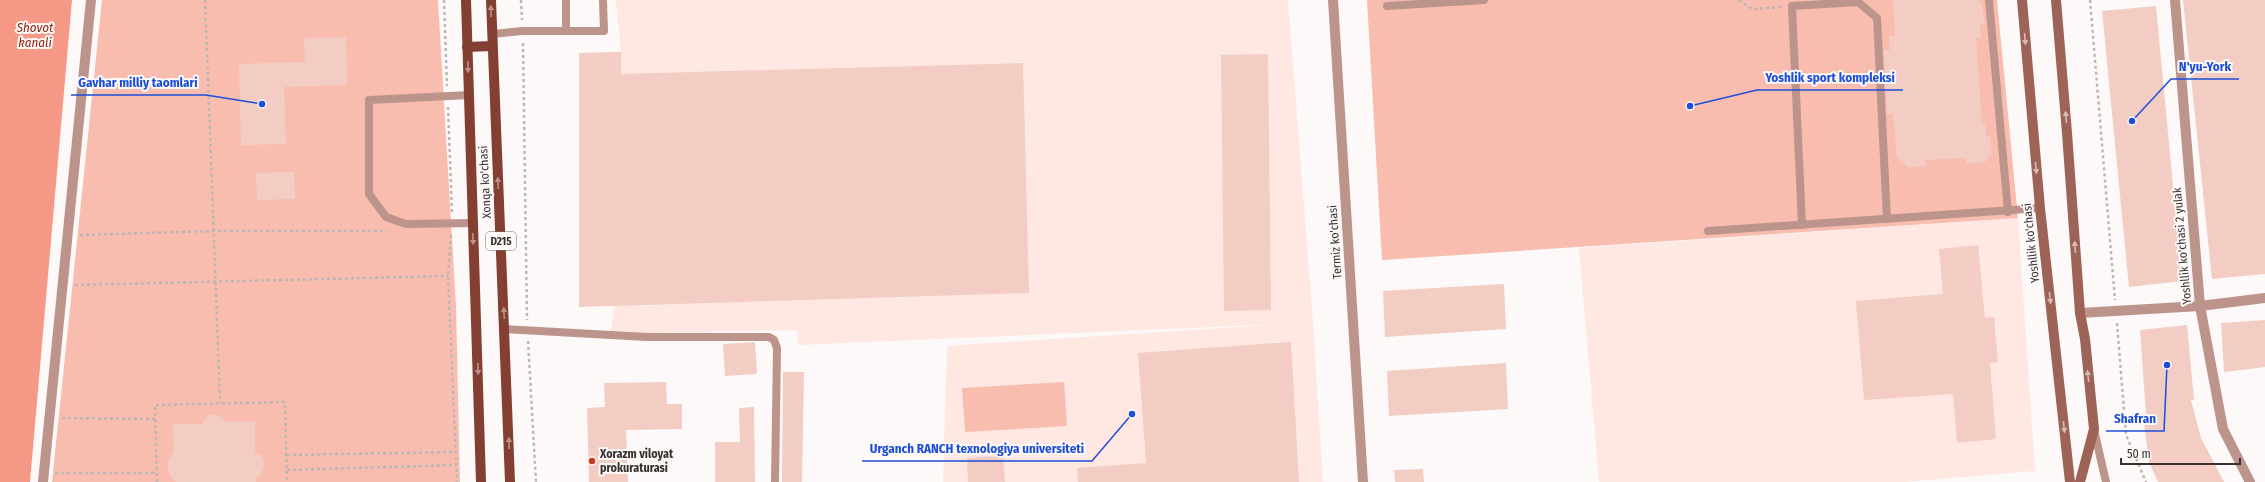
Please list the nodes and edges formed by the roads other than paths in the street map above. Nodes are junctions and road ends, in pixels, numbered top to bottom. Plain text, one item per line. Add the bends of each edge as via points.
1 (92, 0) edge
2 (466, 0) edge
3 (491, 0) edge
4 (566, 0) edge
5 (603, 0) edge
6 (1333, 0) edge
7 (1484, 0) edge
8 (1989, 0) edge
9 (2022, 0) edge
10 (2056, 0) edge
11 (2175, 0) edge
12 (1387, 6) dead end
13 (566, 31) junction
14 (492, 34) junction
15 (492, 46) junction
16 (467, 47) junction
17 (469, 95) junction
18 (2040, 208) junction
19 (2008, 212) junction
20 (1887, 219) junction
21 (473, 223) junction
22 (1802, 225) junction
23 (1708, 231) dead end
24 (2265, 298) edge
25 (2200, 306) junction
26 (2080, 313) junction
27 (505, 329) junction
28 (2094, 429) junction
29 (43, 478) edge
30 (481, 482) edge
31 (510, 482) edge
32 (775, 482) edge
33 (1363, 482) edge
34 (2070, 482) edge
35 (2080, 482) edge
36 (2106, 482) edge
37 (2250, 482) edge

1 - 29 street
2 - 16 main road, Xonqa ko'chasi / D215
14 -> 3 main road, Xonqa ko'chasi / D215
4 - 13 lane
5 - 13 lane via 604,31
6 - 33 street, Termiz ko'chasi
7 - 12 lane
8 - 19 lane
9 -> 18 main road, Yoshllik ko'chasi
26 -> 10 main road
11 - 25 street, Yoshllik ko'chasi 2 yulak
13 - 14 lane
14 - 15 main road, Xonqa ko'chasi / D215
15 - 16 main road
27 -> 15 main road, Xonqa ko'chasi / D215
16 -> 17 main road, Xonqa ko'chasi / D215
17 - 21 main road, Xonqa ko'chasi / D215
17 - 21 lane via 369,100 370,194 386,218 406,224
18 - 19 lane
18 -> 34 main road, Yoshllik ko'chasi
19 - 20 lane
20 - 22 lane
20 - 22 lane via 1877,18 1858,2 1792,6
21 -> 30 main road, Xonqa ko'chasi / D215
22 - 23 lane
24 - 25 street
25 - 26 street
25 - 37 street, Yoshllik ko'chasi 2 yulak via 2223,429
28 -> 26 main road
31 -> 27 main road, Xonqa ko'chasi / D215
27 - 32 lane via 647,337 769,337 774,340 777,348
28 - 35 main road
28 - 36 lane

